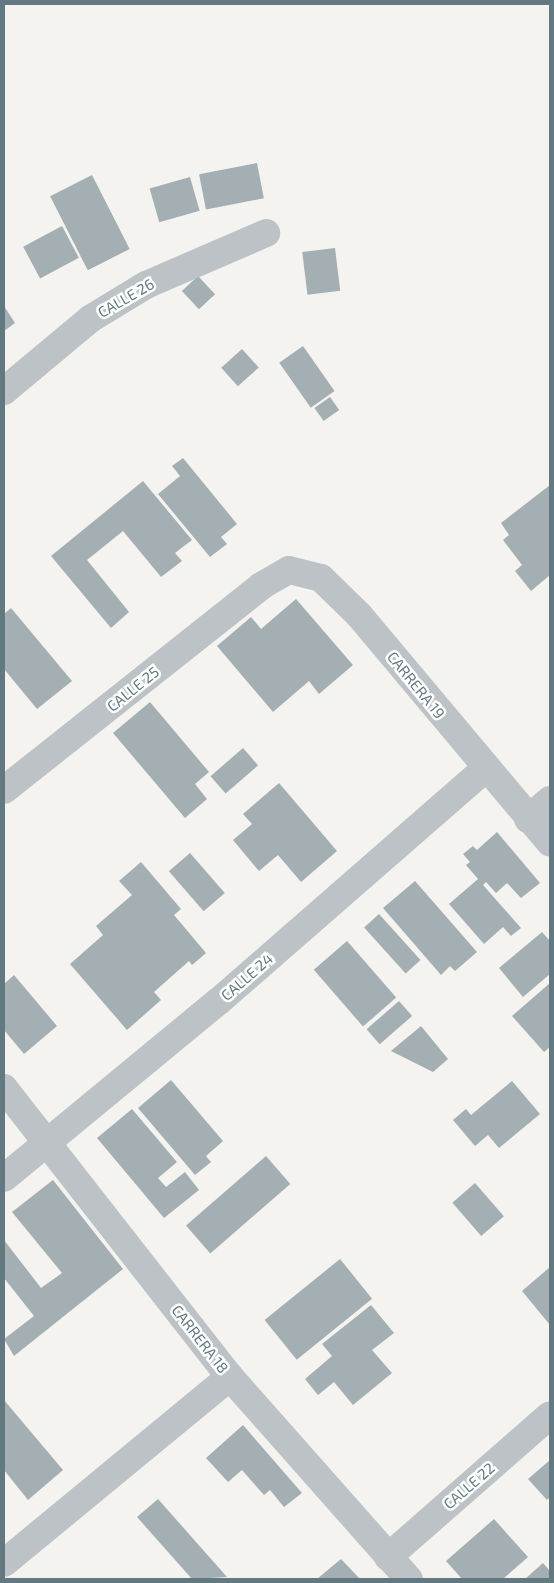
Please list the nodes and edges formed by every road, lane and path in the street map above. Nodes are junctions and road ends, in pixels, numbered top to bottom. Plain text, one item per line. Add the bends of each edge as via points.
1 (266, 233) dead end
2 (4, 391) edge
3 (261, 586) joint
4 (485, 769) junction
5 (4, 790) edge
6 (550, 800) edge
7 (528, 819) junction
8 (550, 843) edge
9 (4, 1088) edge
10 (47, 1141) junction
11 (4, 1178) edge
12 (230, 1377) junction
13 (550, 1415) edge
14 (388, 1556) junction
15 (4, 1563) edge
16 (409, 1579) edge

1 - 2 street, CALLE 26 via 146,285 90,319
3 - 4 street, CARRERA 19 via 289,570 321,578 359,616
3 - 5 street, CALLE 25
4 - 7 street, CARRERA 19
4 - 10 street, CALLE 24 via 219,1001
6 - 7 street
7 - 8 street, CARRERA 19
9 - 10 street, CARRERA 18
10 - 11 street, CALLE 24
10 - 12 street, CARRERA 18
12 - 14 street, CARRERA 18
12 - 15 street
13 - 14 street, CALLE 22
14 - 16 street, CARRERA 18

